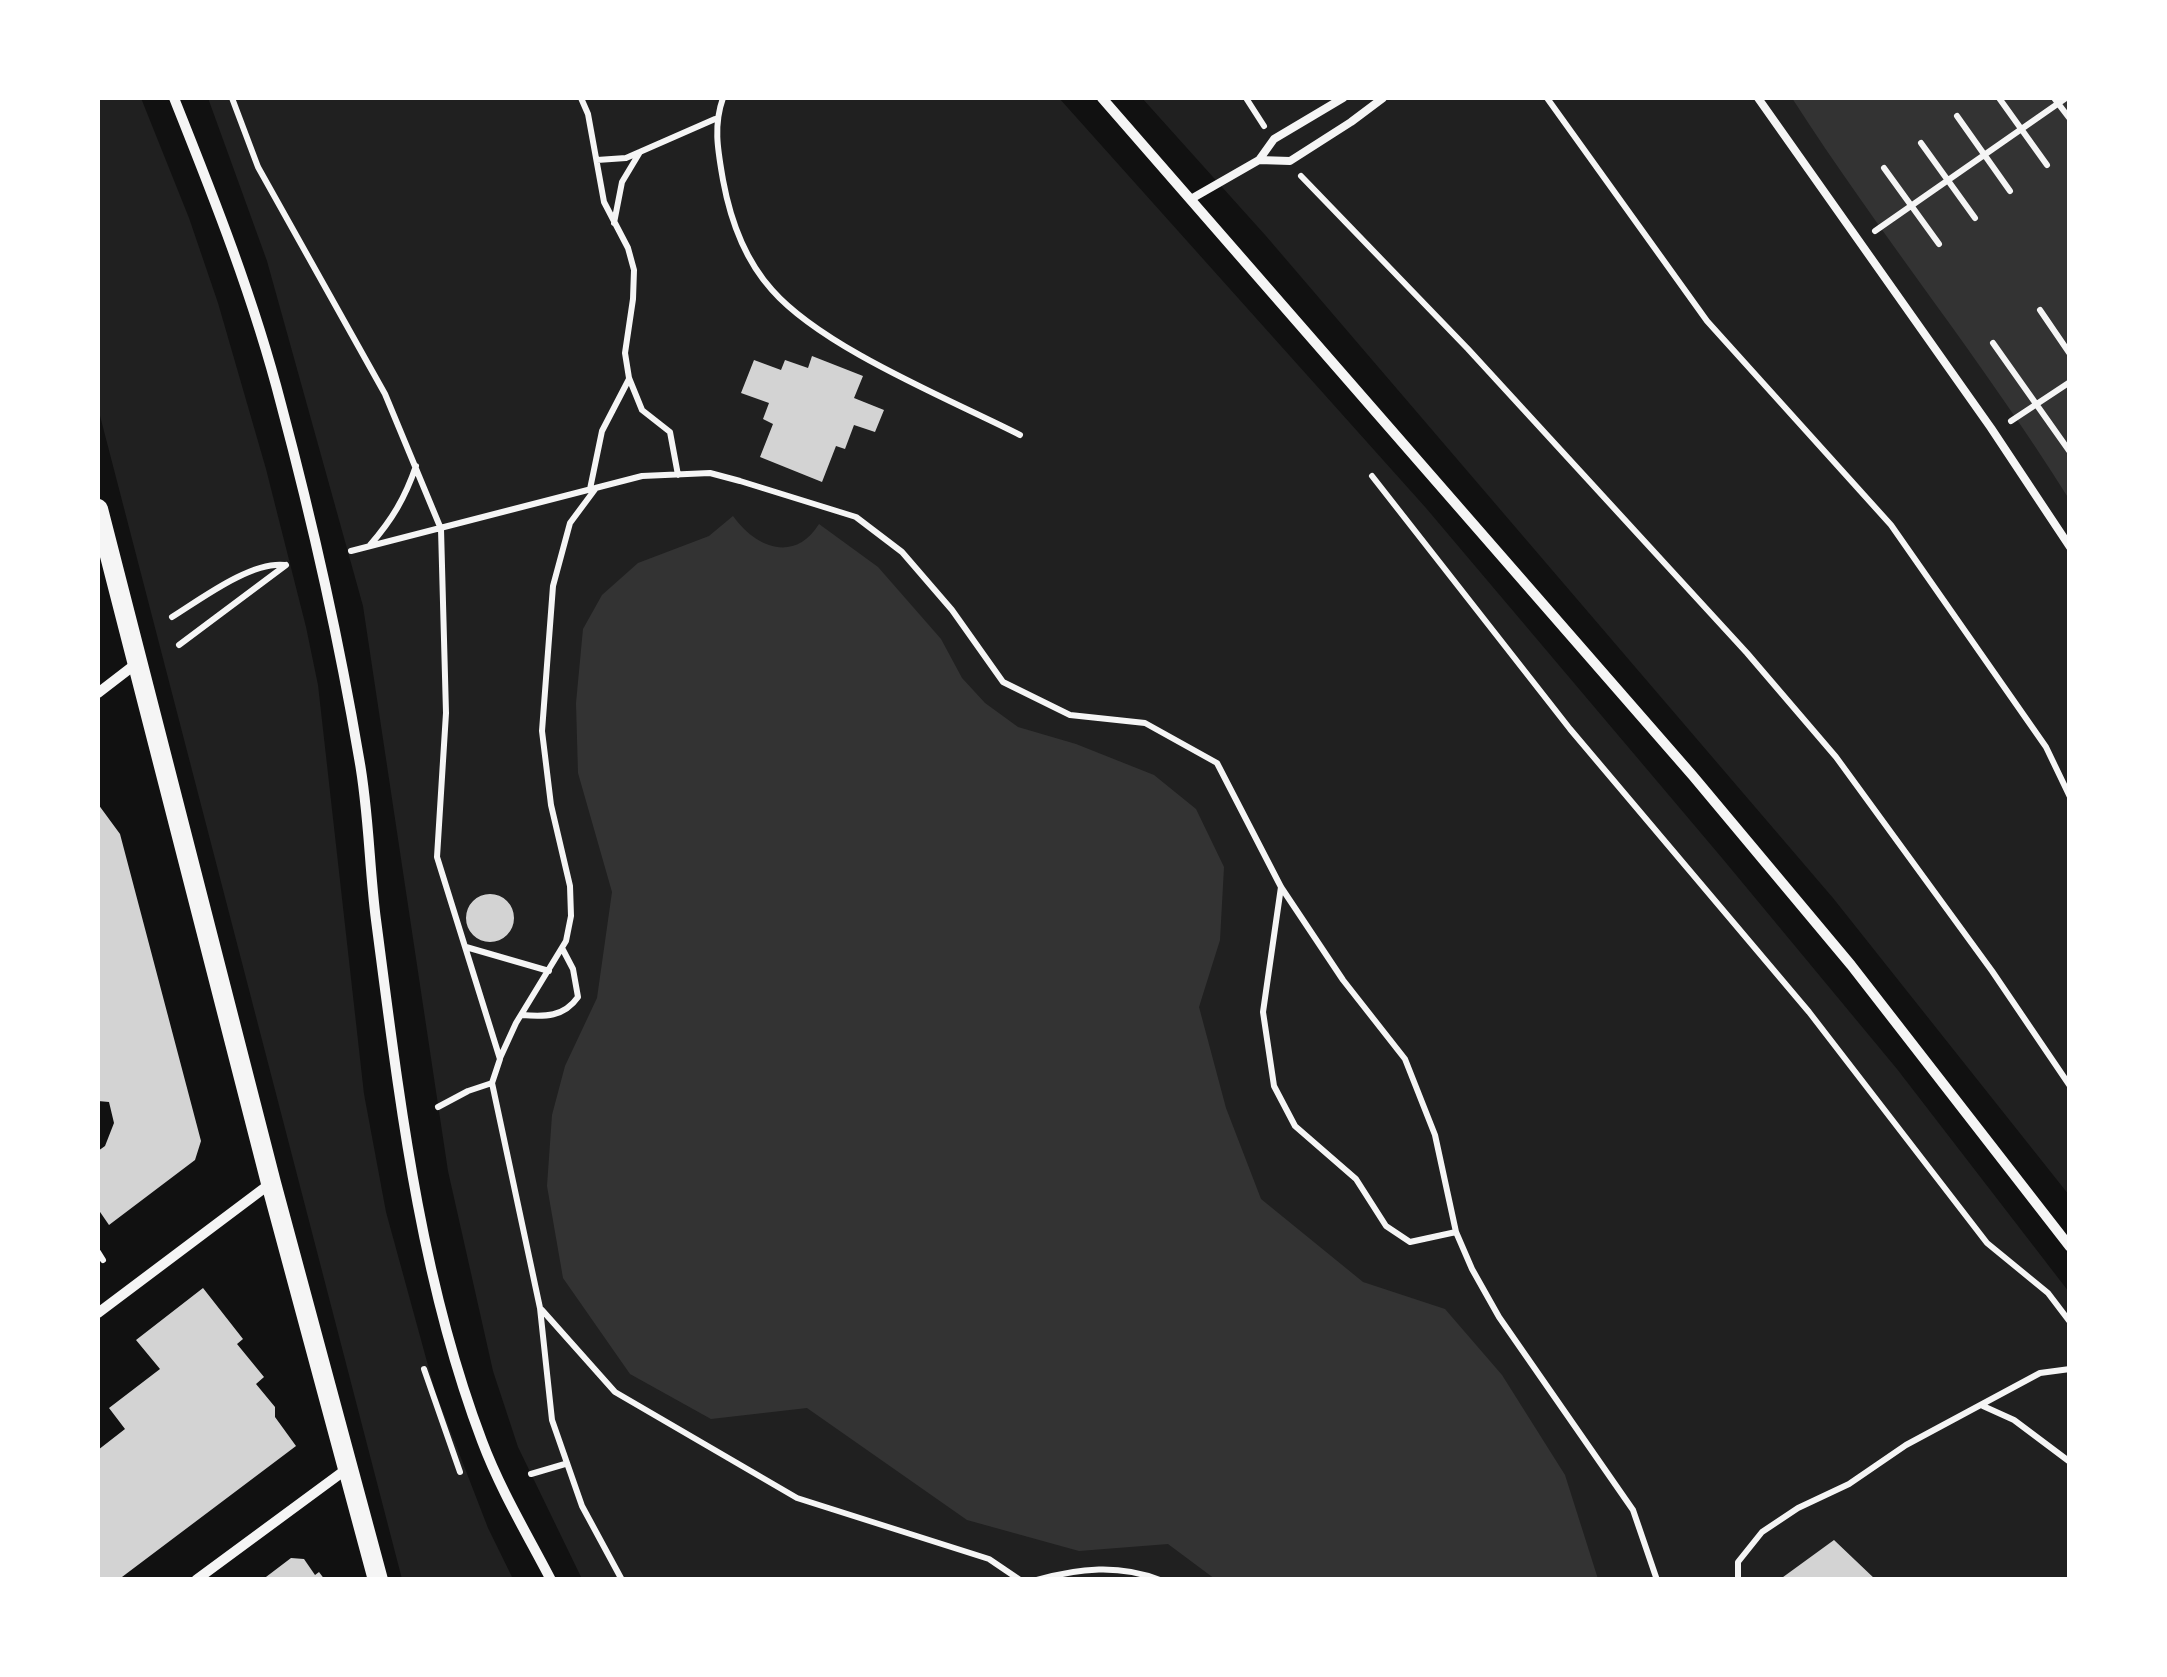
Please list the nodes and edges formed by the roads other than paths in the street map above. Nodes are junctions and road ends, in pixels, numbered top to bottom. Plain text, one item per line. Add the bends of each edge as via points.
1 (174, 98) edge
2 (1102, 98) edge
3 (1342, 98) edge
4 (1383, 98) edge
5 (1758, 98) edge
6 (1259, 160) junction
7 (1190, 199) junction
8 (98, 508) edge
9 (2070, 547) edge
10 (137, 664) junction
11 (98, 692) edge
12 (271, 1183) junction
13 (2070, 1248) edge
14 (98, 1313) edge
15 (349, 1467) junction
16 (196, 1580) edge
17 (378, 1580) edge
18 (551, 1580) edge

1 - 18 street via 221,216 281,401 326,596 360,761 406,1136 452,1348 494,1471
2 - 7 street
3 - 6 lane via 1274,139
4 - 6 lane via 1290,161
5 - 9 lane
6 - 7 lane
7 - 13 street via 1730,820
8 - 10 main road
10 - 11 street
10 - 12 main road
12 - 14 street
12 - 15 main road
15 - 16 street
15 - 17 main road

